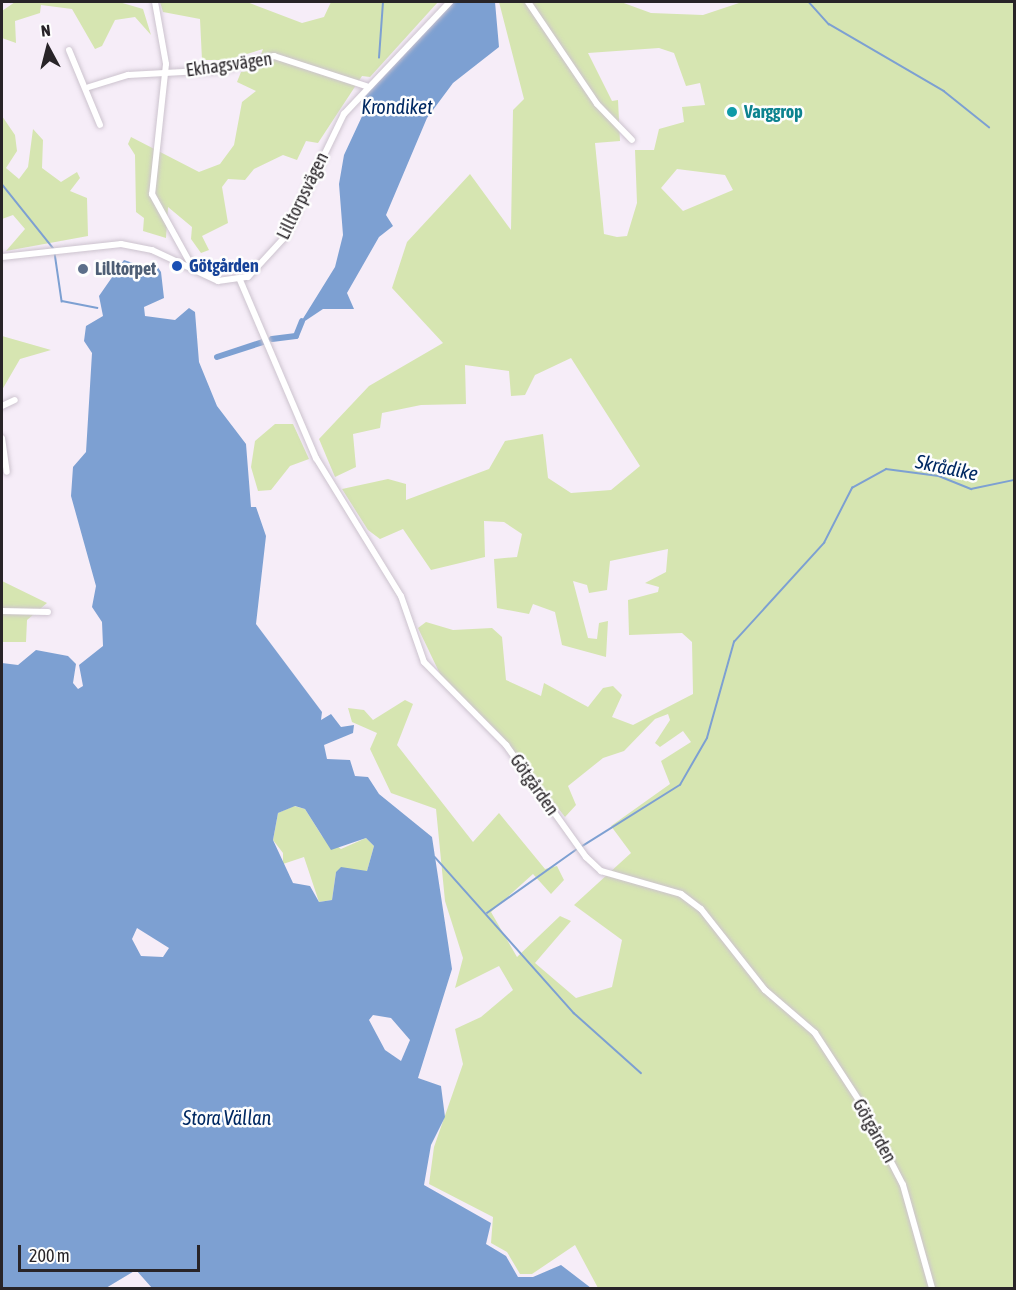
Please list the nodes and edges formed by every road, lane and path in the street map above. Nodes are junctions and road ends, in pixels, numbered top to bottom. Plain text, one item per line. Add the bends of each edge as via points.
1 (155, 2) edge
2 (450, 2) edge
3 (528, 2) edge
4 (69, 50) dead end
5 (165, 74) junction
6 (366, 86) junction
7 (89, 87) junction
8 (100, 125) dead end
9 (632, 140) dead end
10 (2, 257) edge
11 (194, 270) junction
12 (240, 280) junction
13 (15, 400) dead end
14 (2, 406) edge
15 (2, 438) edge
16 (7, 472) dead end
17 (2, 611) edge
18 (48, 612) dead end
19 (932, 1288) edge

1 - 5 street via 166,45
2 - 6 street, Lilltorpsvägen via 405,55
3 - 9 street via 597,104
4 - 7 street
5 - 6 street, Ekhagsvägen via 228,69 274,56
5 - 7 street, Ekhagsvägen via 128,75
5 - 11 street via 152,194
6 - 12 street, Lilltorpsvägen via 344,114 284,238 264,265
7 - 8 street
10 - 11 street via 121,244 152,250
11 - 12 street via 222,282
12 - 19 street, Götgården via 316,458 401,596 424,662 506,745 586,857 601,871 681,894 701,909 765,990 815,1033 860,1102 912,1210
13 - 14 street
15 - 16 street
17 - 18 street

